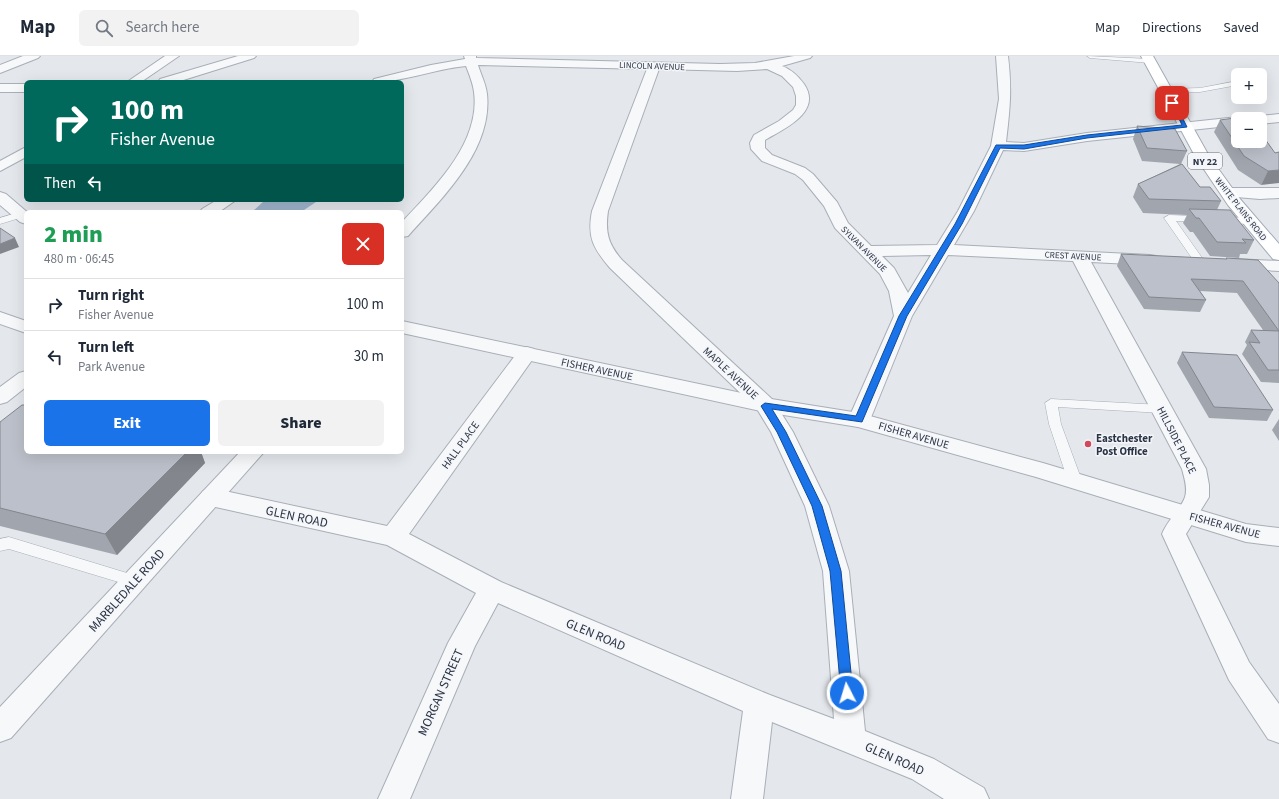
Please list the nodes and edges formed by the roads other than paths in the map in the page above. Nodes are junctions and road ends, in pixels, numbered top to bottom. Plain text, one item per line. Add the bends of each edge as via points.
1 (34, 56) edge
2 (173, 56) edge
3 (250, 56) edge
4 (806, 56) edge
5 (1002, 56) edge
6 (1090, 56) edge
7 (1148, 58) edge
8 (470, 59) edge
9 (616, 60) edge
10 (447, 61) edge
11 (792, 61) junction
12 (749, 62) edge
13 (654, 66) junction
14 (770, 66) junction
15 (0, 69) edge
16 (793, 77) junction
17 (136, 80) edge
18 (171, 80) edge
19 (385, 80) edge
20 (1231, 84) edge
21 (0, 88) edge
22 (24, 88) edge
23 (1166, 91) junction
24 (1279, 118) edge
25 (1267, 119) edge
26 (1231, 122) edge
27 (1186, 126) junction
28 (998, 146) junction
29 (24, 152) edge
30 (0, 167) edge
31 (1279, 193) edge
32 (1228, 194) junction
33 (0, 197) edge
34 (225, 202) edge
35 (211, 210) edge
36 (23, 217) edge
37 (0, 221) edge
38 (1249, 221) junction
39 (404, 230) edge
40 (944, 250) junction
41 (868, 251) junction
42 (1279, 255) edge
43 (1079, 256) junction
44 (1200, 262) junction
45 (1279, 266) edge
46 (903, 316) junction
47 (0, 318) edge
48 (24, 326) edge
49 (404, 327) edge
50 (526, 353) junction
51 (24, 379) edge
52 (0, 397) edge
53 (765, 406) junction
54 (1162, 409) junction
55 (859, 420) junction
56 (251, 454) edge
57 (1075, 481) junction
58 (211, 497) junction
59 (1185, 514) junction
60 (1279, 537) edge
61 (393, 538) junction
62 (0, 545) edge
63 (135, 581) junction
64 (492, 589) junction
65 (759, 704) junction
66 (0, 728) edge
67 (1279, 729) edge
68 (851, 739) junction
69 (394, 799) edge
70 (747, 799) edge
71 (972, 799) edge

1 - 15 street
2 - 17 street
3 - 18 street
4 - 11 street, LINCOLN AVENUE
5 - 28 street via 1005,99
6 - 7 lane
7 - 23 main road, WHITE PLAINS ROAD / NY 22
8 - 9 street, LINCOLN AVENUE
8 - 10 street, LINCOLN AVENUE
8 - 39 street via 479,81 481,95 478,123 472,139 452,176
9 - 13 street, LINCOLN AVENUE
10 - 19 street, LINCOLN AVENUE
11 - 14 street, LINCOLN AVENUE
11 - 16 street, SYLVAN AVENUE
12 - 13 street, LINCOLN AVENUE
12 - 14 street, LINCOLN AVENUE
13 - 53 street, MAPLE AVENUE via 600,211 598,236 602,246 616,264
14 - 16 street
16 - 41 street, SYLVAN AVENUE via 801,90 803,101 800,111 787,122 759,138 758,149 767,158 800,171 808,177 831,205 841,225
20 - 23 lane via 1200,90
21 - 22 street
23 - 27 main road, WHITE PLAINS ROAD / NY 22
24 - 25 street
26 - 27 street
27 - 28 street via 1024,147
27 - 32 main road, WHITE PLAINS ROAD / NY 22 via 1202,156
28 - 40 street
29 - 30 street
31 - 32 street
32 - 38 main road, WHITE PLAINS ROAD / NY 22
33 - 36 street
34 - 35 street
36 - 37 lane
38 - 42 main road, WHITE PLAINS ROAD / NY 22
38 - 44 lane via 1169,218
40 - 41 street, CREST AVENUE
40 - 43 street, CREST AVENUE
40 - 46 street
41 - 46 street, SYLVAN AVENUE via 888,272 898,291
43 - 44 street, CREST AVENUE
43 - 54 street, HILLSIDE PLACE
44 - 45 street, CREST AVENUE
46 - 55 street
47 - 48 street
49 - 50 street, FISHER AVENUE
50 - 53 street, FISHER AVENUE
50 - 61 street, HALL PLACE
51 - 52 street
53 - 55 street, FISHER AVENUE
53 - 68 street, MAPLE AVENUE via 782,432 817,506 836,571
54 - 57 lane via 1051,403 1055,424
54 - 59 street, HILLSIDE PLACE via 1194,469 1197,499
55 - 57 street, FISHER AVENUE
56 - 58 street, MARBLEDALE ROAD
57 - 59 street, FISHER AVENUE
58 - 61 street, GLEN ROAD
58 - 63 street, MARBLEDALE ROAD
59 - 60 street, FISHER AVENUE via 1246,533
59 - 67 street, HILLSIDE PLACE via 1175,528 1174,534 1239,671
61 - 64 street, GLEN ROAD
62 - 63 lane via 9,543
63 - 66 street, MARBLEDALE ROAD
64 - 65 street, GLEN ROAD
64 - 69 street, MORGAN STREET via 462,643
65 - 68 street, GLEN ROAD
65 - 70 street
68 - 71 street, GLEN ROAD via 922,769

